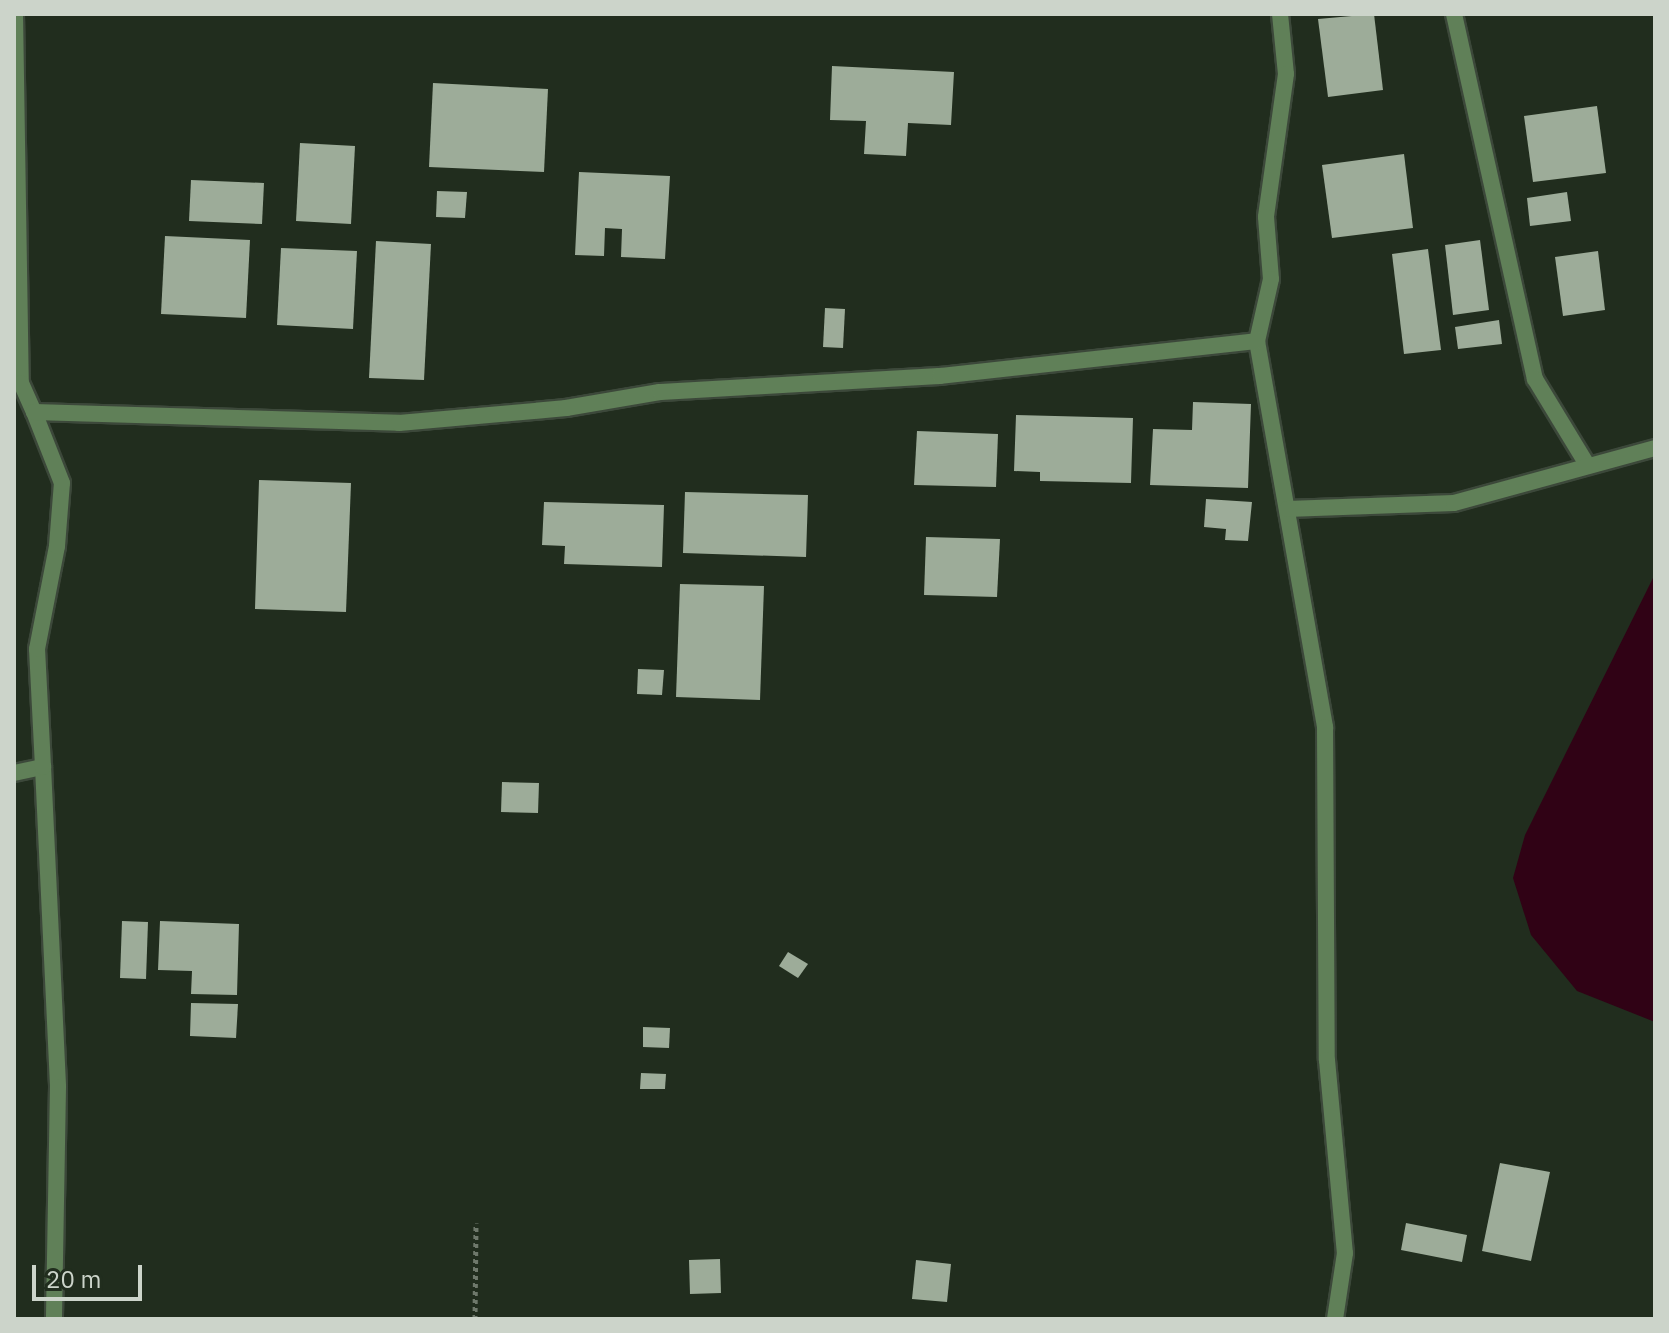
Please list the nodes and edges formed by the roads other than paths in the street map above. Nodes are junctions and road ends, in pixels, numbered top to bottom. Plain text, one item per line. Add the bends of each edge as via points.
1 (15, 14) edge
2 (1280, 14) edge
3 (1454, 14) edge
4 (1257, 341) junction
5 (34, 412) junction
6 (1655, 448) edge
7 (1586, 463) junction
8 (1287, 509) junction
9 (43, 767) junction
10 (14, 773) edge
11 (54, 1319) edge
12 (1335, 1319) edge

1 - 5 street via 21,383
2 - 4 street via 1286,74 1266,217 1271,279
3 - 7 street via 1535,379
4 - 5 street via 940,376 660,392 566,408 399,423
4 - 8 street
5 - 9 street via 62,483 57,546 37,649
6 - 7 street
7 - 8 street via 1454,503
8 - 12 street via 1325,727 1327,1060 1345,1253
9 - 10 street
9 - 11 street via 58,1087

